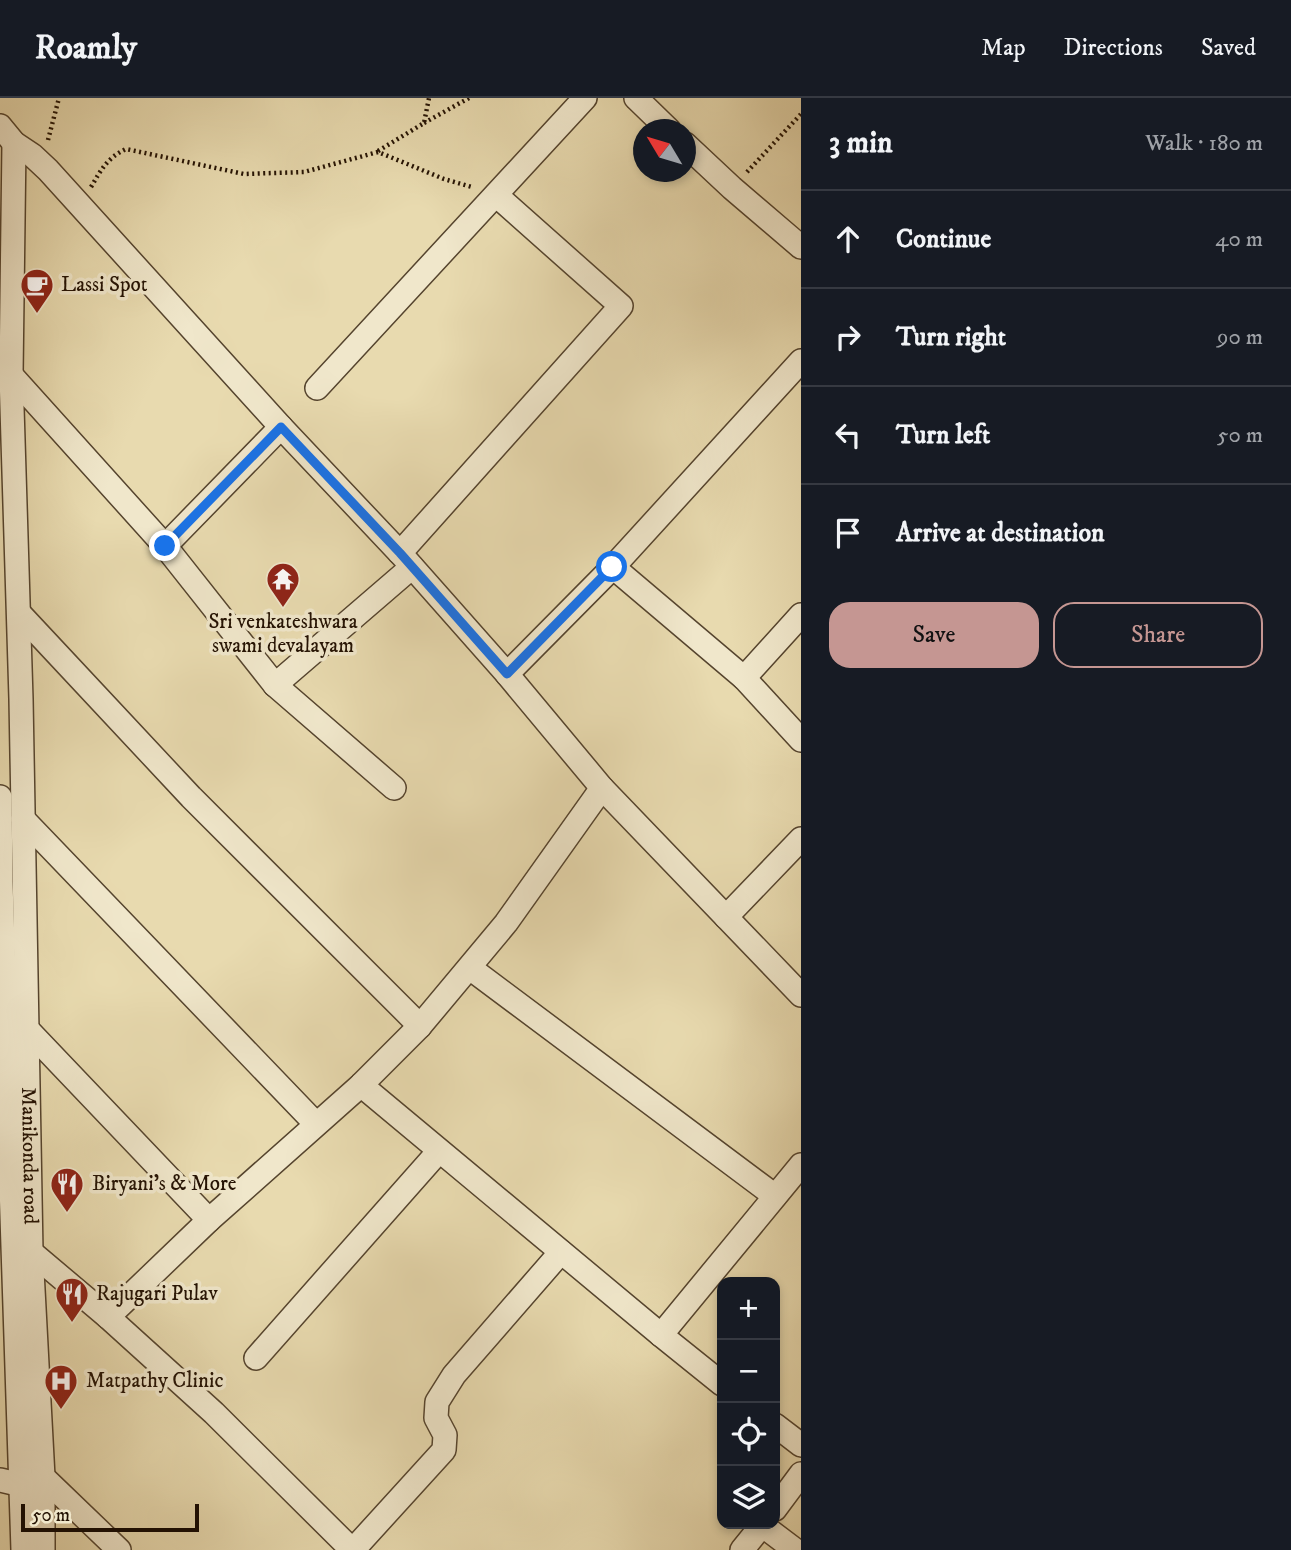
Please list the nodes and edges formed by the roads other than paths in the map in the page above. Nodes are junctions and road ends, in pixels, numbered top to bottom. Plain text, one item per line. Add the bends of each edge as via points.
1 (585, 98) edge
2 (636, 98) edge
3 (658, 119) edge
4 (5, 140) edge
5 (696, 154) edge
6 (496, 195) junction
7 (801, 247) edge
8 (801, 361) edge
9 (11, 375) junction
10 (317, 388) dead end
11 (281, 427) junction
12 (165, 546) junction
13 (406, 560) junction
14 (612, 567) junction
15 (19, 613) junction
16 (801, 615) edge
17 (507, 674) junction
18 (744, 678) junction
19 (275, 685) junction
20 (801, 740) edge
21 (394, 788) dead end
22 (602, 788) junction
23 (0, 797) edge
24 (23, 818) junction
25 (801, 839) edge
26 (1, 881) edge
27 (726, 917) junction
28 (470, 968) junction
29 (801, 995) edge
30 (420, 1026) junction
31 (26, 1028) junction
32 (4, 1054) edge
33 (361, 1086) junction
34 (316, 1124) junction
35 (439, 1151) junction
36 (801, 1165) edge
37 (775, 1196) junction
38 (209, 1220) junction
39 (31, 1252) junction
40 (561, 1252) junction
41 (8, 1264) edge
42 (107, 1317) junction
43 (661, 1335) junction
44 (256, 1358) dead end
45 (717, 1380) edge
46 (780, 1429) edge
47 (801, 1445) edge
48 (801, 1474) edge
49 (22, 1481) edge
50 (780, 1502) edge
51 (759, 1529) edge
52 (776, 1529) edge
53 (23, 1550) edge
54 (43, 1550) edge
55 (119, 1550) edge
56 (353, 1550) edge
57 (742, 1550) edge
58 (795, 1550) edge

1 - 6 street
2 - 3 street
4 - 9 street, Manikonda road
4 - 11 street via 43,164
5 - 7 street
6 - 10 street
6 - 13 street via 621,306
8 - 14 street
9 - 12 street
9 - 15 street, Manikonda road
11 - 12 street
11 - 13 street
12 - 19 street
13 - 17 street
13 - 19 street
14 - 17 street
14 - 18 street
15 - 24 street, Manikonda road
15 - 30 street via 191,797
16 - 18 street
17 - 22 street
18 - 20 street
19 - 21 street
22 - 27 street
22 - 28 street
23 - 26 street, Manikonda road
24 - 31 street, Manikonda road
24 - 34 street
25 - 27 street
26 - 32 street, Manikonda road
27 - 29 street
28 - 30 street
28 - 37 street
30 - 33 street
31 - 38 street
31 - 39 street, Manikonda road
32 - 41 street, Manikonda road
33 - 34 street
33 - 35 street
34 - 38 street
35 - 40 street
35 - 44 street
36 - 37 street
37 - 43 street
38 - 42 street
39 - 42 street
39 - 49 street, Manikonda road
40 - 43 street
40 - 56 street via 436,1402 444,1450
41 - 49 street, Manikonda road
42 - 56 street via 214,1413
43 - 45 street
46 - 47 street
48 - 50 street
49 - 53 street
49 - 54 street
49 - 55 street
51 - 57 street
52 - 58 street

